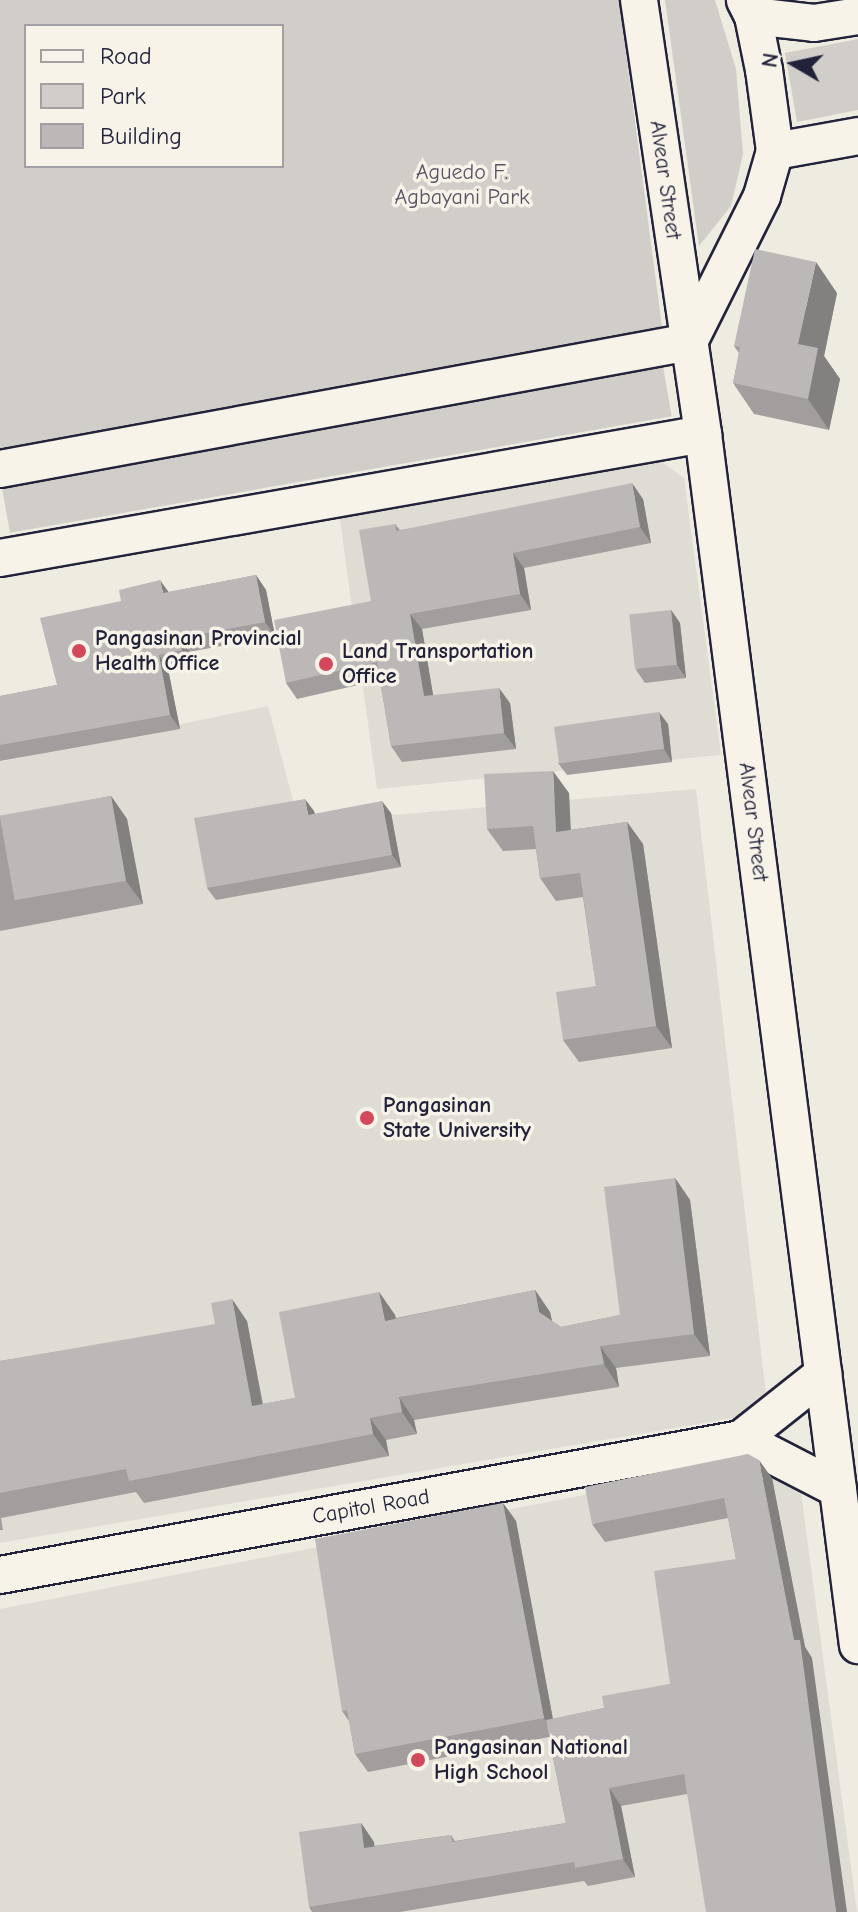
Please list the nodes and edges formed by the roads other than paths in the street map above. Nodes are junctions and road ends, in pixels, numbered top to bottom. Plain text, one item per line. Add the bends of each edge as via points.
1 (639, 0) edge
2 (749, 8) edge
3 (858, 16) edge
4 (858, 136) edge
5 (775, 151) junction
6 (689, 342) junction
7 (703, 434) junction
8 (0, 469) edge
9 (0, 558) edge
10 (823, 1374) junction
11 (741, 1439) junction
12 (838, 1489) junction
13 (0, 1575) edge
14 (858, 1645) edge

1 - 6 street, Alvear Street
2 - 3 street via 814,23
2 - 5 street
4 - 5 street
5 - 6 street via 762,196
6 - 7 street, Alvear Street
6 - 8 street
7 - 9 street
7 - 10 street, Alvear Street
10 - 11 street, Capitol Road
10 - 12 street, Alvear Street
11 - 12 street
11 - 13 street, Capitol Road
12 - 14 street, Alvear Street

